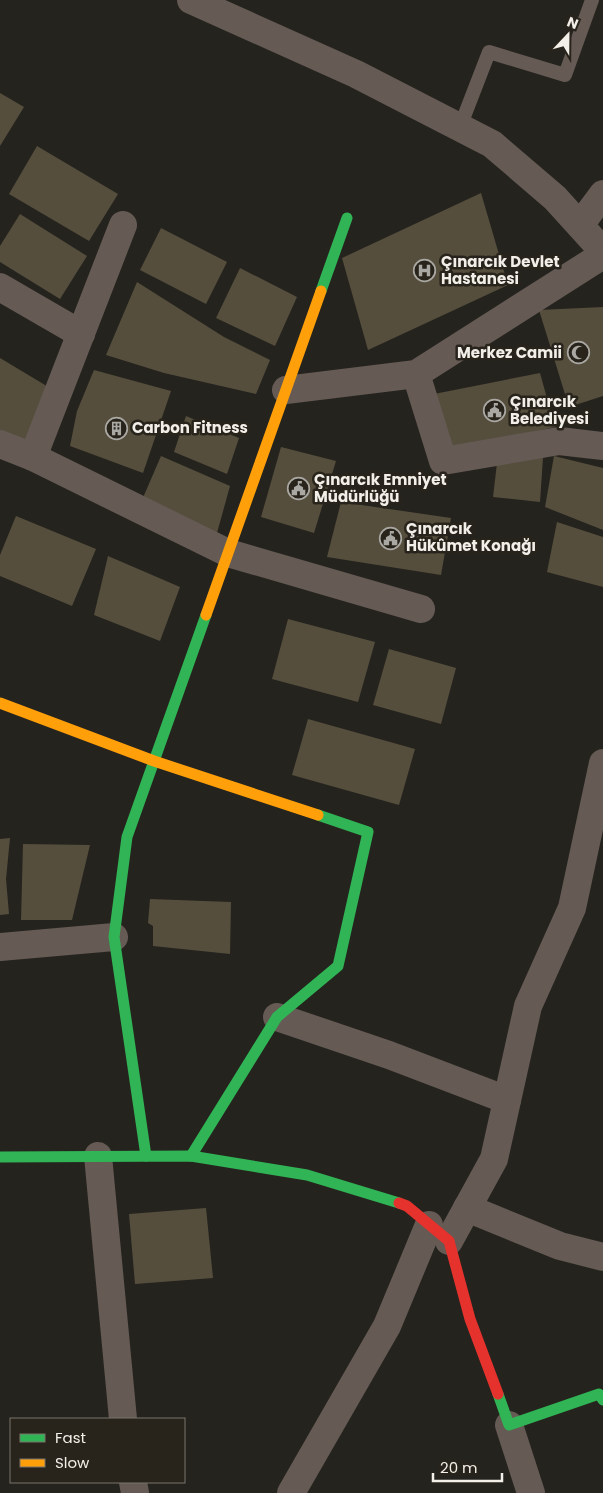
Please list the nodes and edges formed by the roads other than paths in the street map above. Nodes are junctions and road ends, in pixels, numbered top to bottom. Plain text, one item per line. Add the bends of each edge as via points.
1 (191, 0) edge
2 (592, 0) edge
3 (460, 127) junction
4 (603, 194) edge
5 (347, 218) dead end
6 (124, 225) dead end
7 (580, 225) junction
8 (603, 251) edge
9 (603, 255) edge
10 (0, 287) edge
11 (82, 334) junction
12 (416, 374) junction
13 (286, 390) junction
14 (0, 444) edge
15 (603, 446) edge
16 (33, 458) junction
17 (228, 553) junction
18 (421, 609) dead end
19 (0, 703) edge
20 (154, 761) junction
21 (603, 763) edge
22 (114, 937) junction
23 (0, 947) edge
24 (277, 1017) junction
25 (508, 1100) junction
26 (98, 1156) junction
27 (146, 1156) junction
28 (191, 1156) junction
29 (0, 1157) edge
30 (467, 1208) junction
31 (439, 1233) junction
32 (603, 1257) edge
33 (602, 1393) edge
34 (124, 1418) edge
35 (509, 1425) junction
36 (291, 1493) edge
37 (531, 1493) edge

1 - 3 street via 356,74
2 - 3 lane via 565,74 489,52
3 - 7 street via 492,144 555,198
4 - 7 street
5 - 13 street
6 - 11 street
7 - 8 street
9 - 12 street
10 - 11 street
11 - 16 street
12 - 13 street
12 - 15 street via 443,461 559,441
13 - 17 street
14 - 16 street
16 - 17 street
17 - 18 street
17 - 20 street
19 - 20 street
20 - 22 street via 127,838
20 - 24 street via 368,832 338,966
21 - 25 street via 572,908 528,1006
22 - 23 street
22 - 27 street
24 - 25 street
24 - 28 street
25 - 30 street via 494,1159
26 - 27 street
26 - 29 street
26 - 34 street
27 - 28 street
28 - 31 street via 307,1176 407,1206
30 - 31 street
30 - 32 street via 560,1246
31 - 35 street
31 - 36 street
33 - 35 street
35 - 37 street

